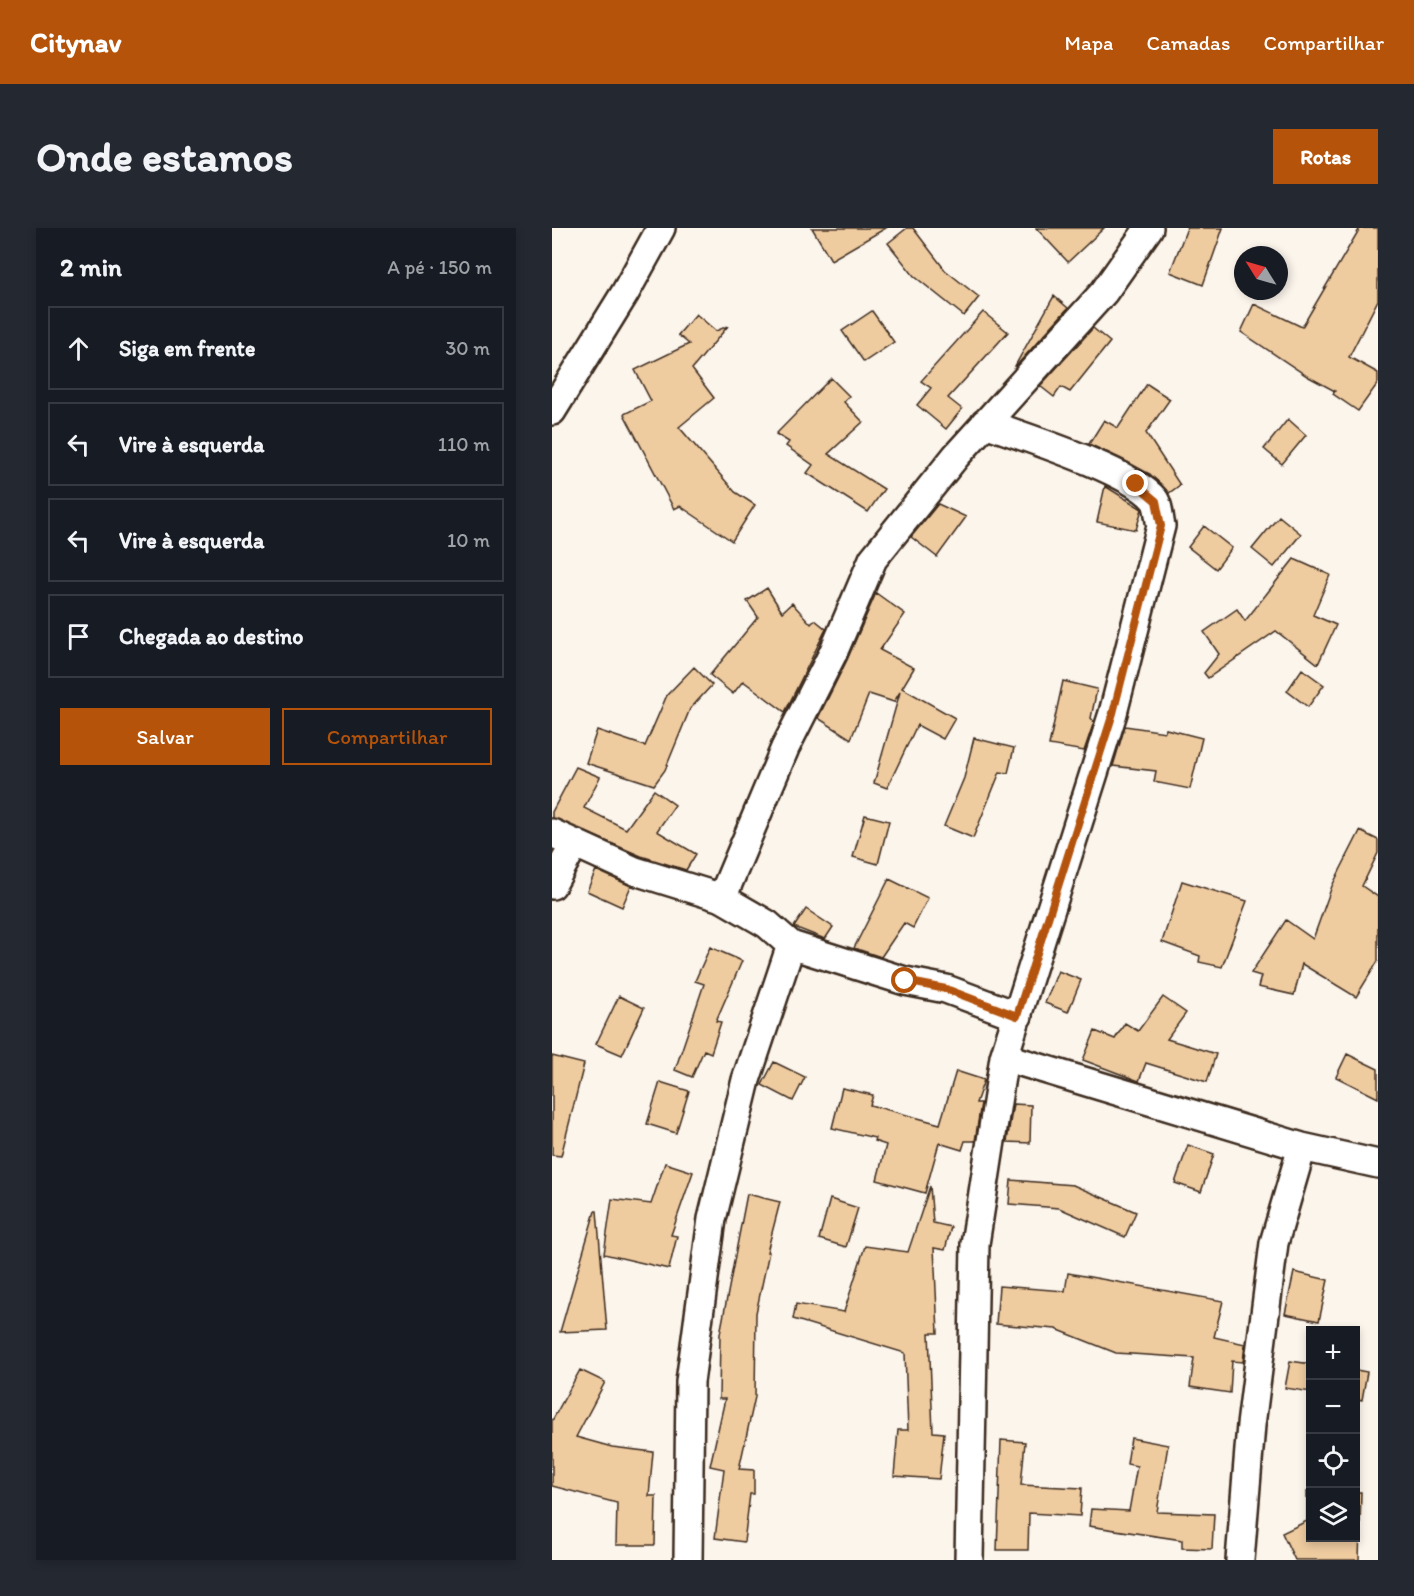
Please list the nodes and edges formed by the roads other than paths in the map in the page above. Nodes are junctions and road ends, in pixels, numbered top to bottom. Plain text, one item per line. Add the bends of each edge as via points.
1 (661, 228) edge
2 (1149, 228) edge
3 (552, 411) edge
4 (985, 423) junction
5 (563, 838) edge
6 (552, 885) edge
7 (722, 898) junction
8 (791, 945) junction
9 (1017, 1016) junction
10 (1004, 1057) junction
11 (1302, 1147) junction
12 (1378, 1164) edge
13 (688, 1560) edge
14 (969, 1560) edge
15 (1240, 1560) edge

1 - 3 street
2 - 4 street via 1104,292
4 - 7 street via 873,559 833,653 785,747
4 - 9 street via 1074,455 1136,484 1156,501 1161,526 1113,713
5 - 6 street
5 - 7 street via 635,871
7 - 8 street via 767,924
8 - 9 street via 905,981 946,989
8 - 13 street via 746,1080 712,1219 690,1382
9 - 10 street
10 - 11 street
10 - 14 street via 975,1244
11 - 12 street
11 - 15 street via 1274,1243 1251,1425

